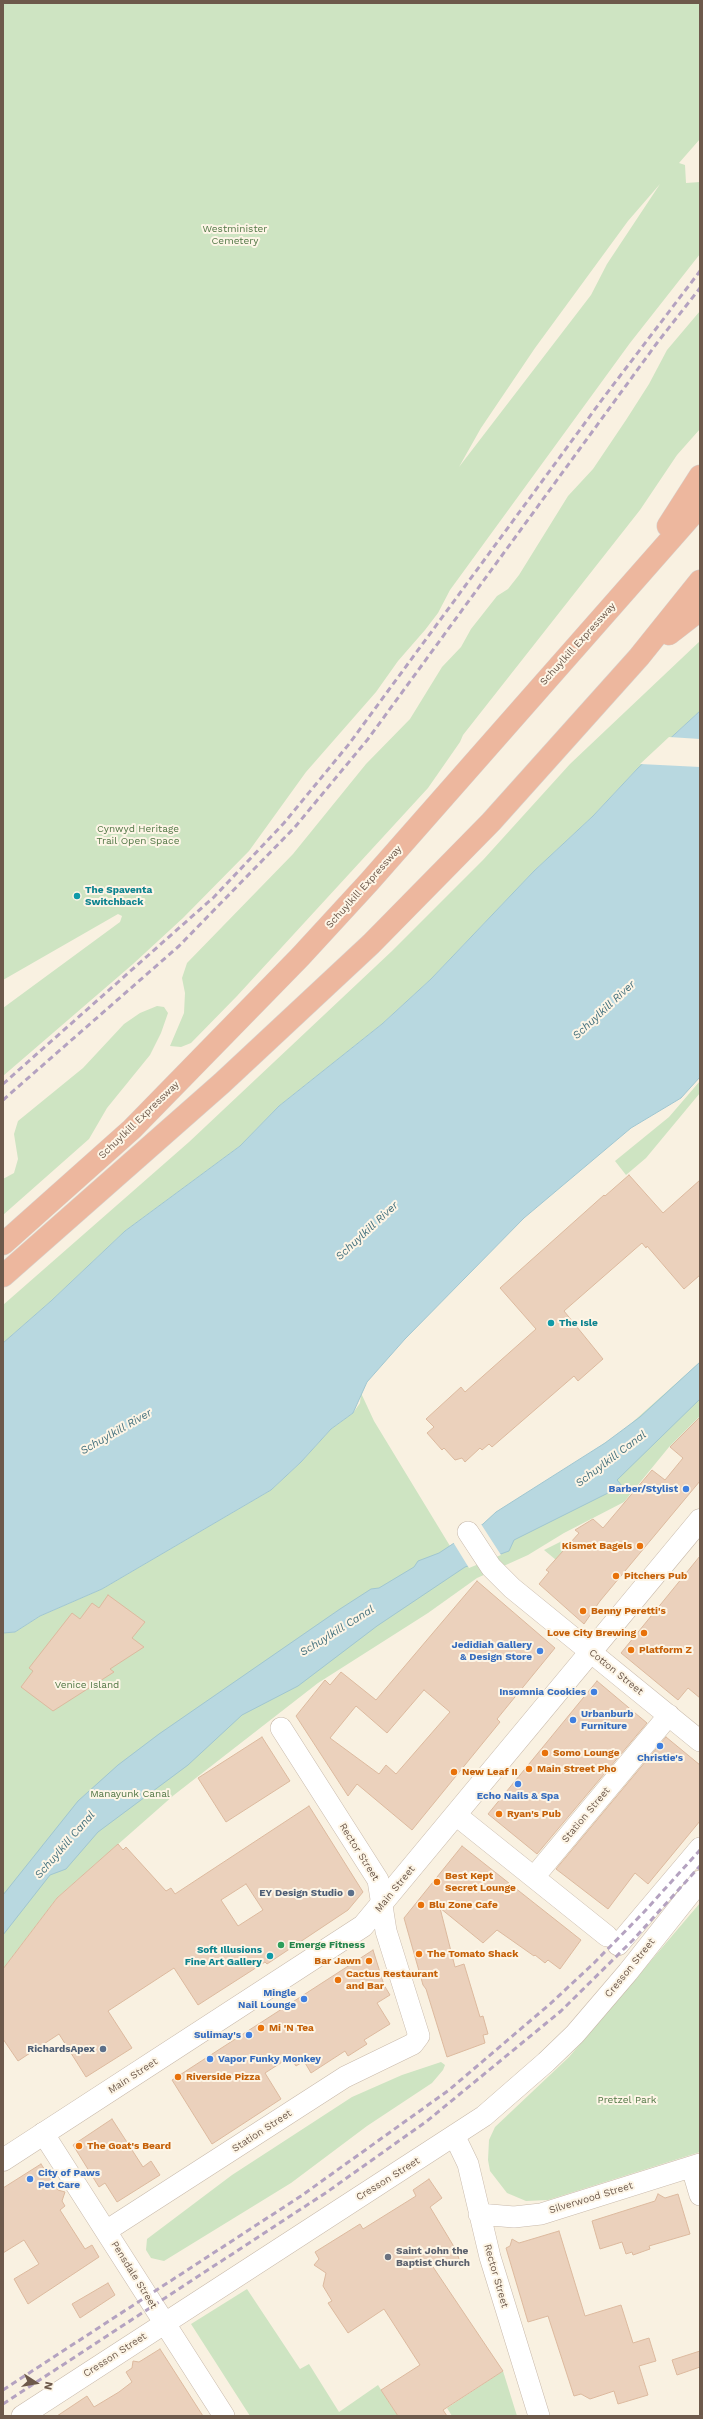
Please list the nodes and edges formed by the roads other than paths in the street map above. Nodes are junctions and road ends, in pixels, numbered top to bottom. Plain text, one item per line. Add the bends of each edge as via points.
1 (700, 476) edge
2 (700, 506) edge
3 (700, 581) edge
4 (633, 582) junction
5 (700, 610) edge
6 (639, 657) junction
7 (3, 1244) edge
8 (3, 1276) edge
9 (700, 1520) edge
10 (468, 1532) dead end
11 (591, 1652) junction
12 (669, 1715) junction
13 (280, 1728) dead end
14 (700, 1741) edge
15 (456, 1815) junction
16 (700, 1848) edge
17 (534, 1877) junction
18 (700, 1881) edge
19 (383, 1904) junction
20 (623, 1949) junction
21 (419, 2036) joint
22 (43, 2133) junction
23 (455, 2137) junction
24 (3, 2160) edge
25 (696, 2166) edge
26 (700, 2195) edge
27 (479, 2214) junction
28 (106, 2230) junction
29 (164, 2323) junction
30 (22, 2416) edge
31 (224, 2416) edge
32 (539, 2416) edge

1 - 4 highway
2 - 4 highway, Schuylkill Expressway
3 - 6 highway
4 - 7 highway, Schuylkill Expressway via 369,882 200,1060 132,1129
5 - 6 highway
6 - 8 highway via 496,816 371,944 222,1083
9 - 11 street, Main Street
10 - 11 street, Cotton Street via 488,1563 512,1588
11 - 12 street, Cotton Street
11 - 15 street, Main Street
12 - 14 street, Cotton Street
12 - 17 street, Station Street
13 - 19 street, Rector Street via 374,1873
15 - 17 street
15 - 19 street, Main Street
16 - 20 street, Cresson Street
17 - 20 street
18 - 20 street, Cresson Street
19 - 21 street, Rector Street via 386,1931
19 - 22 street, Main Street via 348,1938
20 - 23 street, Cresson Street via 575,2034 510,2096
21 - 28 street, Station Street via 413,2044 345,2077
22 - 24 street, Main Street
22 - 28 street, Pensdale Street
23 - 27 street, Rector Street via 468,2164
23 - 29 street, Cresson Street
25 - 26 street
25 - 27 street, Silverwood Street via 541,2214 509,2217
27 - 32 street, Rector Street via 506,2313
28 - 29 street, Pensdale Street
29 - 30 street, Cresson Street
29 - 31 street, Pensdale Street

